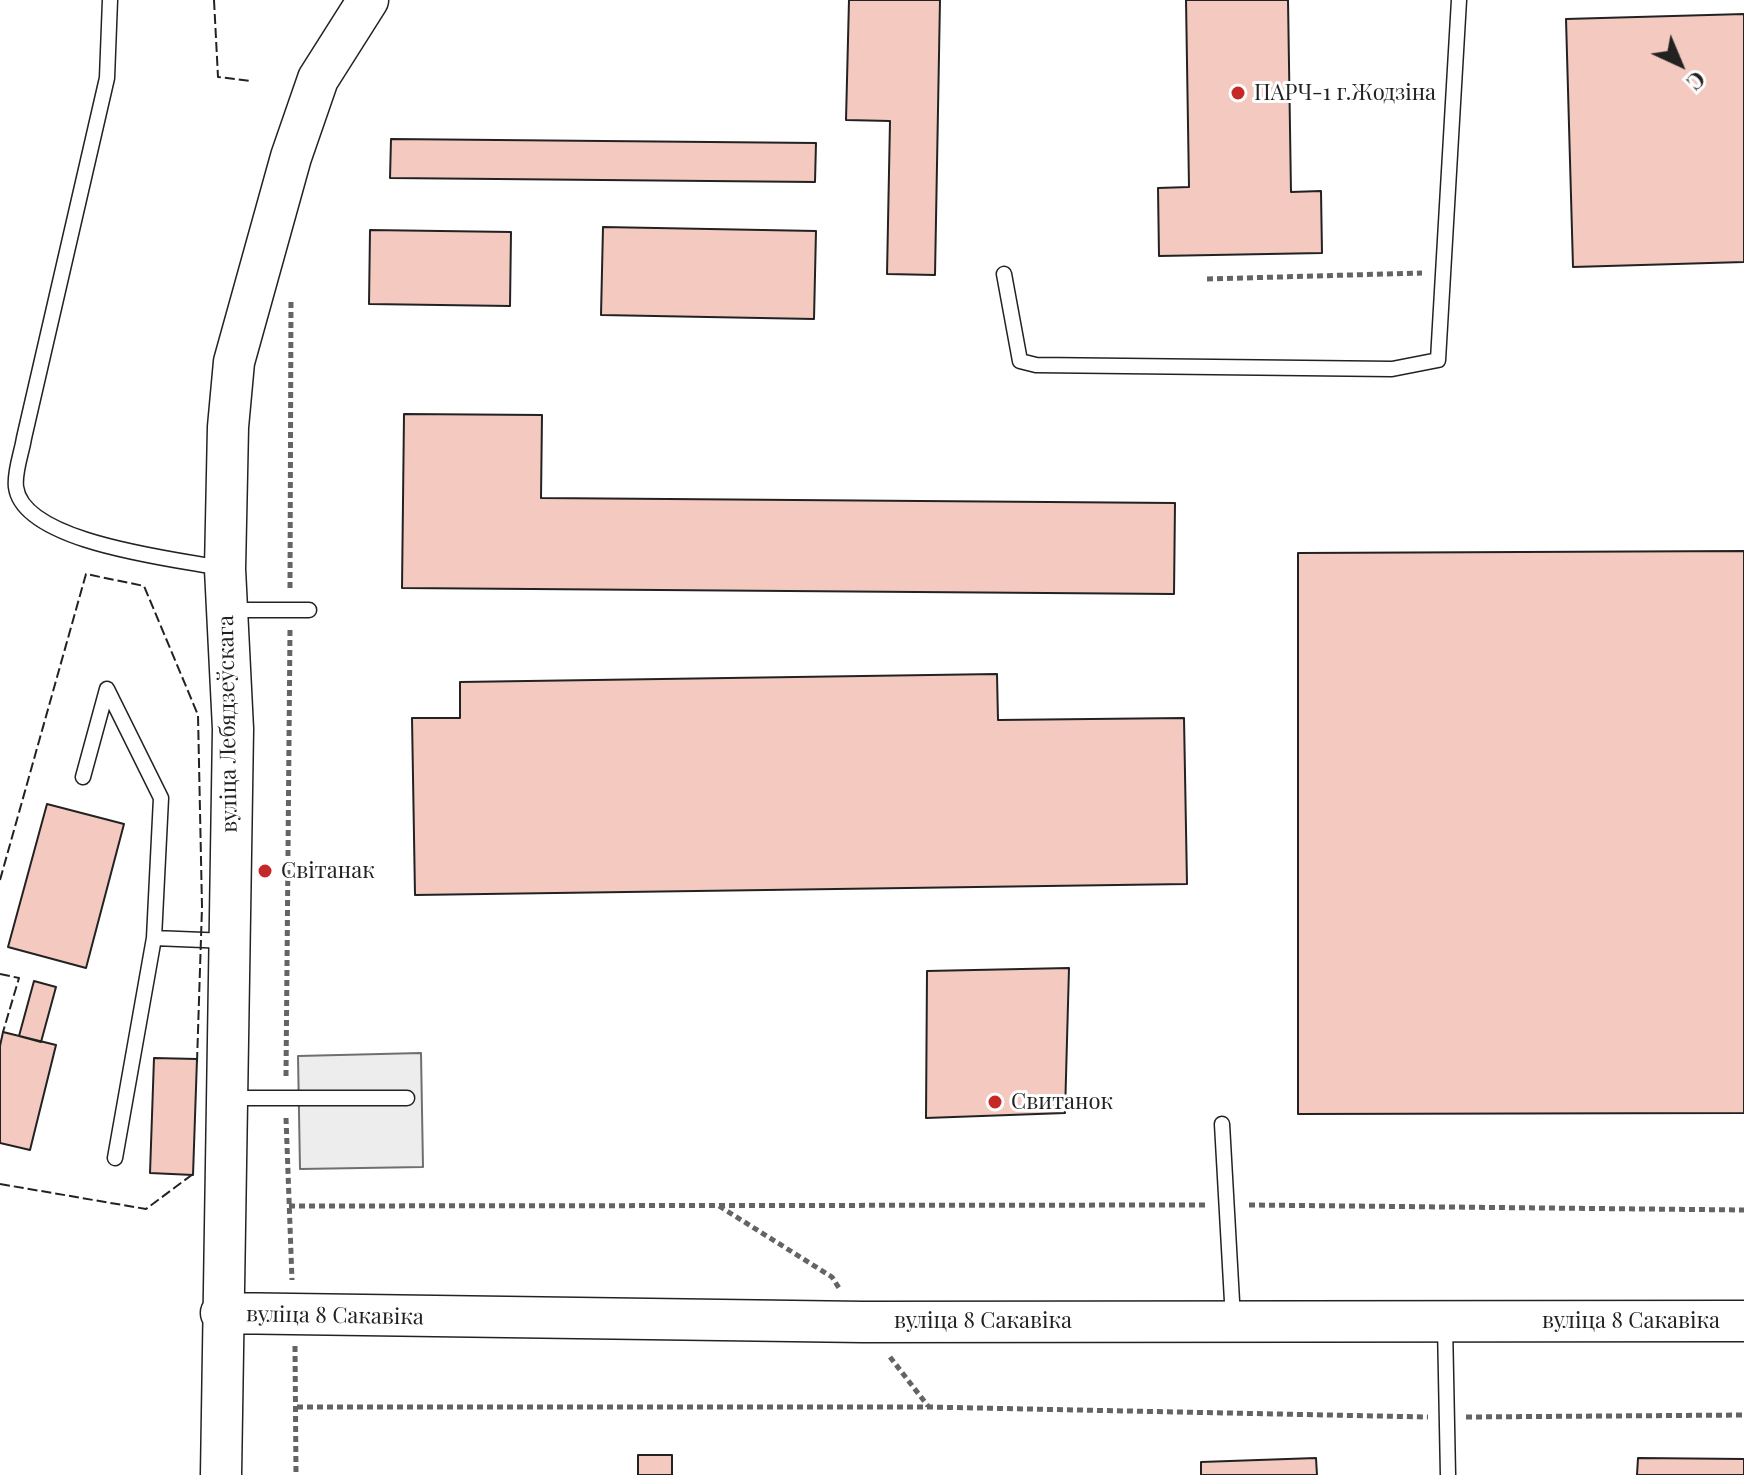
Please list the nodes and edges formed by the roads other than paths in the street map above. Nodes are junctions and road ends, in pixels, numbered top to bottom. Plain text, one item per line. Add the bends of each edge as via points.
1 (110, 0) edge
2 (368, 0) edge
3 (1459, 0) edge
4 (1004, 274) dead end
5 (225, 569) junction
6 (227, 610) junction
7 (309, 610) dead end
8 (83, 777) dead end
9 (154, 938) junction
10 (228, 941) junction
11 (225, 1098) junction
12 (407, 1098) dead end
13 (1222, 1124) dead end
14 (115, 1158) dead end
15 (221, 1313) junction
16 (1233, 1320) junction
17 (1445, 1320) junction
18 (1744, 1321) edge
19 (221, 1475) edge
20 (1448, 1475) edge

1 - 5 lane via 107,78 16,487 38,520 83,539
2 - 5 main road, вуліца Лебядзеўскага via 318,79 234,362
3 - 4 lane via 1438,360 1392,369 1036,365 1020,361
5 - 6 main road, вуліца Лебядзеўскага
6 - 7 lane
6 - 10 main road, вуліца Лебядзеўскага via 233,729
8 - 9 lane via 107,689 161,798
9 - 10 lane
9 - 14 lane
10 - 11 main road, вуліца Лебядзеўскага
11 - 12 lane
11 - 15 main road, вуліца Лебядзеўскага
13 - 16 lane
15 - 16 main road, вуліца 8 Сакавіка via 863,1322
15 - 19 main road, вуліца Лебядзеўскага
16 - 17 main road, вуліца 8 Сакавіка
17 - 18 main road, вуліца 8 Сакавіка
17 - 20 lane

